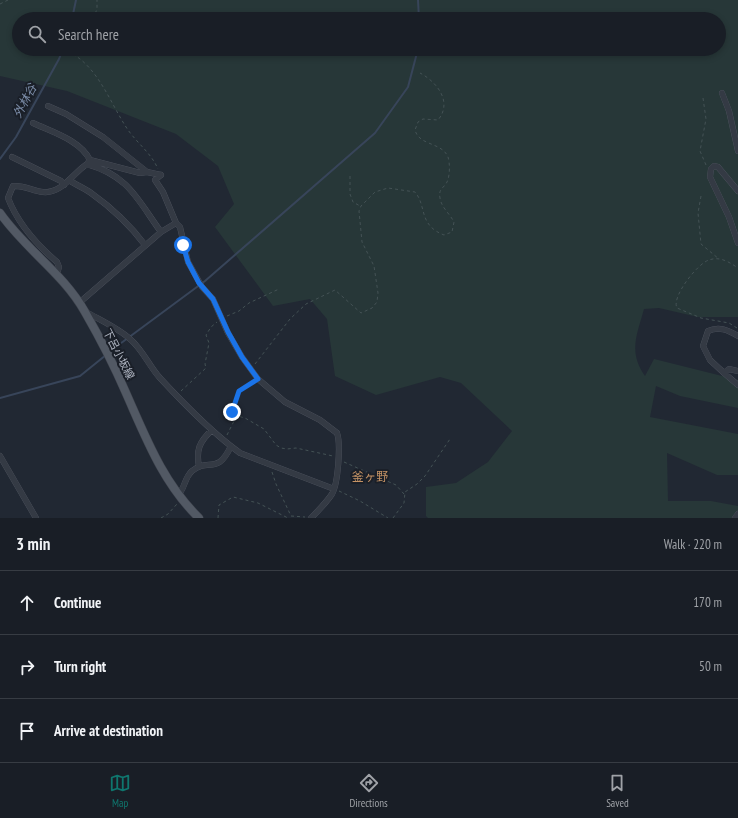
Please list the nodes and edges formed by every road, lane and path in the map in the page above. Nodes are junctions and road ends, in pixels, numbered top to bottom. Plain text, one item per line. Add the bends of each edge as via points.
1 (8, 0) edge
2 (96, 0) edge
3 (0, 4) edge
4 (96, 12) edge
5 (76, 56) edge
6 (420, 73) dead end
7 (722, 93) dead end
8 (703, 98) dead end
9 (48, 106) dead end
10 (33, 123) dead end
11 (738, 151) edge
12 (12, 157) dead end
13 (88, 162) junction
14 (711, 169) junction
15 (147, 172) junction
16 (161, 175) junction
17 (350, 176) dead end
18 (69, 180) junction
19 (64, 184) junction
20 (738, 191) edge
21 (701, 196) dead end
22 (361, 206) junction
23 (0, 213) edge
24 (176, 223) junction
25 (161, 232) junction
26 (738, 243) edge
27 (145, 245) junction
28 (719, 259) junction
29 (738, 268) edge
30 (57, 274) junction
31 (279, 290) dead end
32 (79, 303) junction
33 (84, 310) junction
34 (223, 318) junction
35 (738, 330) edge
36 (738, 336) edge
37 (251, 369) junction
38 (738, 371) edge
39 (724, 373) junction
40 (258, 379) junction
41 (738, 385) edge
42 (177, 395) junction
43 (234, 415) junction
44 (212, 430) junction
45 (450, 439) dead end
46 (225, 441) junction
47 (231, 446) junction
48 (0, 456) edge
49 (338, 459) junction
50 (270, 464) junction
51 (199, 468) junction
52 (334, 489) junction
53 (404, 495) junction
54 (180, 498) junction
55 (738, 514) edge
56 (36, 518) edge
57 (161, 518) edge
58 (199, 518) edge
59 (218, 518) edge
60 (288, 518) edge
61 (310, 518) edge
62 (388, 518) edge
63 (394, 518) edge
64 (735, 518) edge

1 - 3 path
2 - 4 path
5 - 16 path via 86,64 107,92 127,129 151,155
6 - 22 path via 430,77 444,98 446,106 438,120 423,119 418,122 415,130 422,140 440,148 447,155 447,182 440,188 440,198 454,222 452,232 444,235 434,229 425,218 415,192 388,188 375,192
7 - 11 street
8 - 14 path via 706,119 700,153
9 - 15 street via 103,137
10 - 13 street via 75,144 84,152
12 - 19 street
13 - 15 street via 140,173
13 - 18 street
13 - 25 street via 122,180
14 - 20 street via 714,166 722,170
14 - 26 street via 710,177
15 - 16 street
16 - 24 street via 155,180
17 - 22 path via 350,194 353,202
18 - 19 street
18 - 27 street via 116,213
19 - 30 street via 57,190 44,192 13,186 8,198 24,228 57,262
21 - 28 path via 698,218 701,244
22 - 37 path via 359,211 362,242 374,266 377,302 372,308 361,313 335,290 306,304 286,324
23 - 30 main road, 下呂小坂線 via 25,244
24 - 25 street
24 - 34 street via 180,227 188,262 200,285 213,299
25 - 27 street
27 - 32 street
28 - 29 path via 731,262
28 - 35 path via 710,260 699,267 677,296 675,306 701,318 733,325
30 - 32 main road, 下呂小坂線
31 - 34 path
32 - 33 main road, 下呂小坂線
33 - 42 street via 130,338 158,377
33 - 54 main road, 下呂小坂線 via 126,391 158,463
34 - 37 street via 228,332
34 - 42 path via 211,327 206,335 209,349 205,370
36 - 39 street via 725,329 715,328 708,331 704,338 703,346 710,360
37 - 40 street
38 - 39 street via 729,369
39 - 41 street
40 - 43 path via 239,391 232,409
40 - 49 street via 286,402 332,427 339,438
42 - 44 street
43 - 46 path
43 - 49 path via 264,429 276,445 282,448 315,451
44 - 46 street
44 - 51 street via 200,441 197,449
45 - 53 path via 425,476 417,484 406,489
46 - 47 street
47 - 50 street via 240,453
47 - 51 street via 226,458 219,464
48 - 56 street
49 - 52 street
49 - 53 path via 396,486
50 - 52 street
50 - 61 path via 291,516
51 - 54 street via 190,474
52 - 61 street
52 - 62 path
53 - 63 path via 404,503
54 - 57 path via 168,514
54 - 58 main road, 下呂小坂線
55 - 64 street
59 - 60 path via 219,505 233,497 258,503

